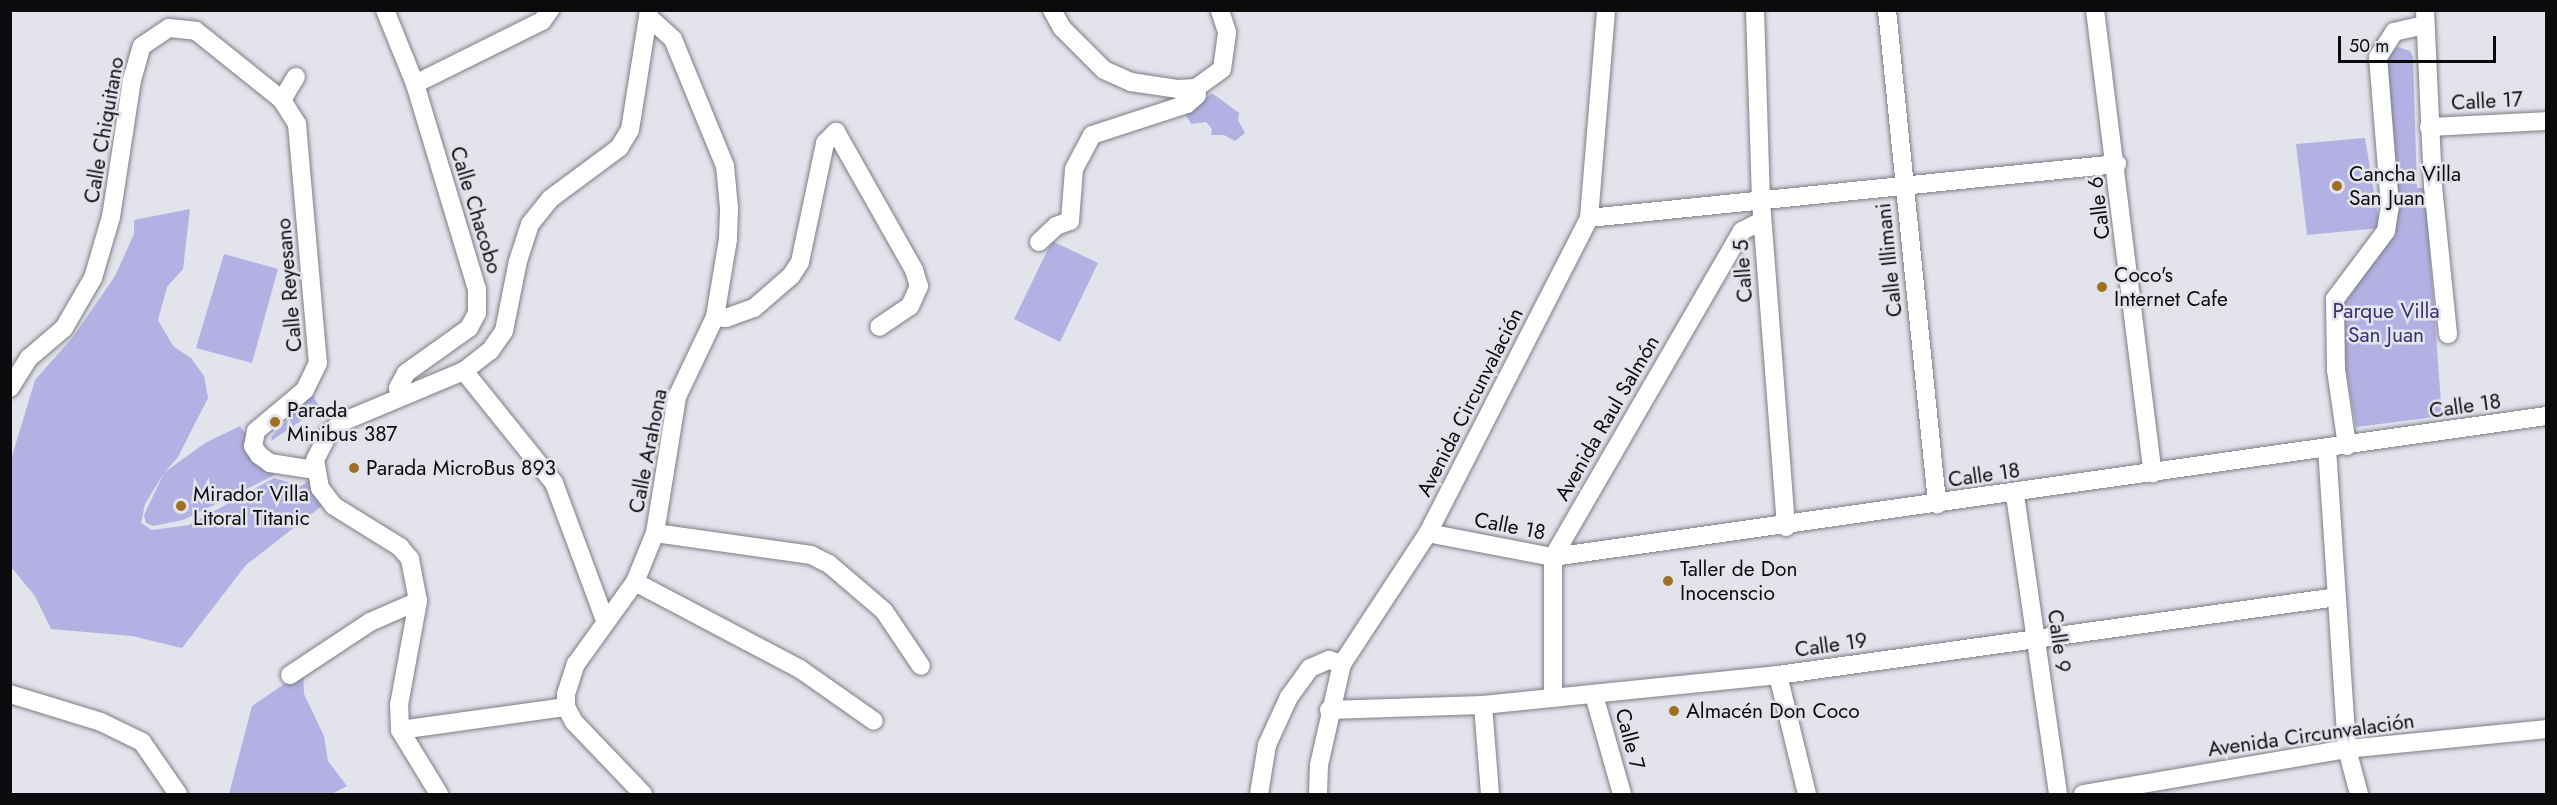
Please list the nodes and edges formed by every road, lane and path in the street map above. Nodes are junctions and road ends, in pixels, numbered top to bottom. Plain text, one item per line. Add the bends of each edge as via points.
1 (385, 10) edge
2 (550, 10) edge
3 (1052, 10) edge
4 (1220, 10) edge
5 (1606, 10) edge
6 (1755, 10) edge
7 (1887, 10) edge
8 (2095, 10) edge
9 (649, 14) edge
10 (2425, 18) edge
11 (296, 76) dead end
12 (415, 84) junction
13 (1197, 88) junction
14 (282, 100) junction
15 (2547, 121) edge
16 (2429, 126) junction
17 (2116, 164) junction
18 (1903, 186) junction
19 (1761, 201) junction
20 (1589, 219) junction
21 (1762, 221) junction
22 (1039, 242) dead end
23 (715, 317) junction
24 (879, 327) dead end
25 (2448, 334) dead end
26 (464, 371) junction
27 (10, 388) edge
28 (400, 395) junction
29 (2547, 417) edge
30 (2347, 446) junction
31 (2326, 448) junction
32 (315, 470) junction
33 (2153, 473) junction
34 (2015, 495) junction
35 (1937, 504) junction
36 (1785, 527) junction
37 (655, 533) junction
38 (1428, 533) junction
39 (1553, 557) junction
40 (635, 582) junction
41 (2337, 597) junction
42 (418, 601) junction
43 (605, 620) junction
44 (2035, 637) junction
45 (1342, 664) junction
46 (921, 666) dead end
47 (290, 675) dead end
48 (1778, 675) junction
49 (10, 694) edge
50 (1594, 695) junction
51 (1553, 698) junction
52 (1483, 705) junction
53 (566, 707) junction
54 (1329, 710) junction
55 (874, 721) dead end
56 (2547, 729) edge
57 (400, 730) junction
58 (2347, 749) junction
59 (178, 795) edge
60 (439, 795) edge
61 (643, 795) edge
62 (1259, 795) edge
63 (1318, 795) edge
64 (1490, 795) edge
65 (1622, 795) edge
66 (1807, 795) edge
67 (2058, 795) edge
68 (2083, 795) edge
69 (2359, 795) edge

1 - 12 street, Calle Chacobo
2 - 12 street via 542,21
3 - 13 street via 1062,28 1104,70 1156,87
4 - 13 street via 1227,32 1222,69
5 - 20 street, Avenida Circunvalación
6 - 19 street, Calle 5
7 - 18 street, Calle Illimani
8 - 17 street, Calle 6
9 - 23 street, Calle Arahona via 673,39 725,166 728,239
9 - 26 street via 630,130 619,148 550,199 530,224 504,331 490,351
10 - 16 street
10 - 30 street via 2394,32 2378,57 2390,206 2386,231 2336,299 2336,370
11 - 14 street
12 - 28 street, Calle Chacobo via 477,289 477,313 455,341 406,373
13 - 22 street via 1197,95 1188,104 1092,135 1074,169 1070,221 1056,226
14 - 27 street, Calle Chiquitano via 196,31 169,28 142,46 132,80 111,217 93,278 64,328 29,358
14 - 32 street, Calle Reyesano via 297,124 318,363 305,390 256,431 254,446 270,463
15 - 16 street, Calle 17
16 - 25 street
17 - 18 street
17 - 33 street, Calle 6
18 - 19 street
18 - 35 street, Calle Illimani
19 - 20 street
19 - 21 street, Calle 5
20 - 38 street, Avenida Circunvalación
21 - 36 street, Calle 5
21 - 39 street, Avenida Raul Salmón via 1742,231
23 - 24 street via 726,318 754,308 791,276 800,262 825,142 836,132 914,270 919,286 910,306
23 - 37 street, Calle Arahona via 677,398
26 - 28 street
26 - 43 street via 554,483
28 - 32 street via 342,422 329,433 315,460
29 - 30 street, Calle 18
30 - 31 street, Calle 18
31 - 33 street, Calle 18
31 - 41 street
32 - 42 street via 320,488 334,506 400,547 410,559
33 - 34 street, Calle 18
34 - 35 street, Calle 18
34 - 44 street, Calle 9
35 - 36 street, Calle 18
36 - 39 street, Calle 18
37 - 40 street, Calle Arahona
37 - 46 street via 811,555 830,564 884,611
38 - 39 street, Calle 18
38 - 45 street, Avenida Circunvalación
39 - 51 street
40 - 43 street, Calle Arahona
40 - 55 street via 800,669
41 - 44 street, Calle 19
41 - 58 street
42 - 47 street via 370,622
42 - 57 street via 399,705
43 - 53 street, Calle Arahona via 568,681
44 - 48 street, Calle 19
44 - 67 street, Calle 9
45 - 54 street, Avenida Circunvalación
45 - 62 street via 1329,660 1310,668 1289,697 1267,745
48 - 50 street, Calle 19
48 - 66 street
49 - 59 street via 102,722 142,742
50 - 51 street, Calle 19
50 - 65 street, Calle 7
51 - 52 street, Calle 19
52 - 54 street, Calle 19
52 - 64 street
53 - 57 street
53 - 61 street via 574,722
54 - 63 street, Avenida Circunvalación
56 - 58 street, Avenida Circunvalación
57 - 60 street
58 - 68 street, Avenida Circunvalación
58 - 69 street

